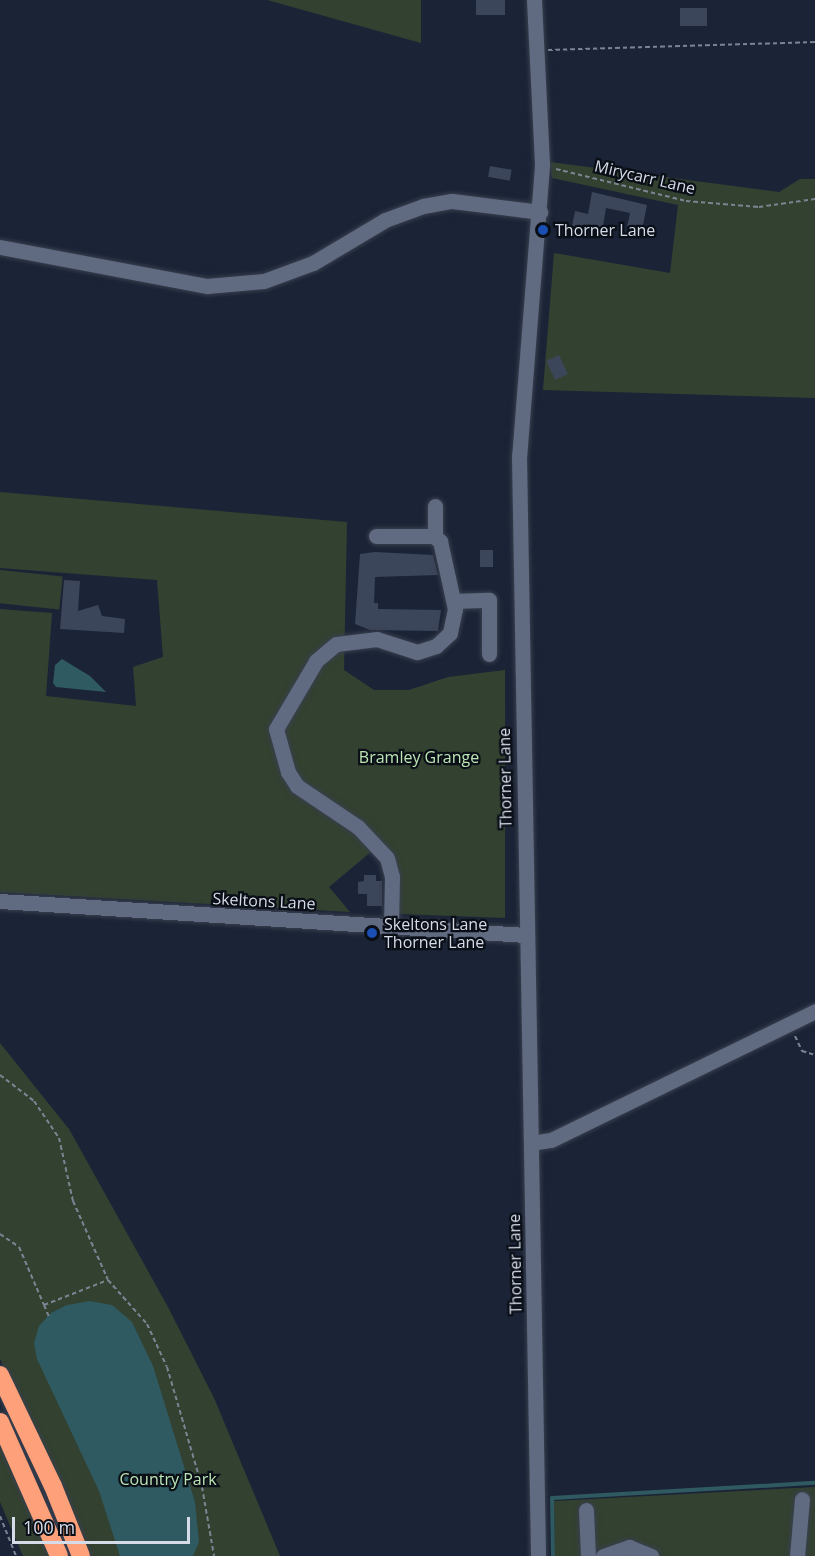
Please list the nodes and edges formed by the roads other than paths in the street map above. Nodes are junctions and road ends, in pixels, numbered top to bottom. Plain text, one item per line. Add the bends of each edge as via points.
1 (534, 0) edge
2 (540, 212) junction
3 (0, 247) edge
4 (435, 506) dead end
5 (376, 536) dead end
6 (435, 537) junction
7 (480, 592) dead end
8 (453, 597) junction
9 (489, 654) dead end
10 (0, 902) edge
11 (391, 927) junction
12 (526, 935) junction
13 (815, 1011) edge
14 (531, 1143) junction
15 (0, 1375) edge
16 (0, 1422) edge
17 (802, 1499) dead end
18 (586, 1510) dead end
19 (59, 1556) edge
20 (81, 1556) edge
21 (538, 1556) edge
22 (588, 1556) edge
23 (603, 1556) edge
24 (651, 1556) edge
25 (797, 1556) edge

1 - 2 street, Thorner Lane via 542,166
2 - 3 street via 452,201 423,206 385,220 313,263 274,278 207,285
2 - 12 street, Thorner Lane via 519,456
4 - 6 street
5 - 6 street
6 - 8 street via 441,544
7 - 8 street
8 - 9 street via 489,600
8 - 11 street via 450,633 427,650 408,652 369,638 344,641 328,648 276,729 288,772 297,786 358,827 387,858 392,877
10 - 11 street, Skeltons Lane
11 - 12 street, Skeltons Lane
12 - 14 street, Thorner Lane
13 - 14 street via 551,1140
14 - 21 street, Thorner Lane
15 - 20 highway via 53,1486
16 - 19 highway
17 - 25 street
18 - 22 street
23 - 24 street via 630,1547

